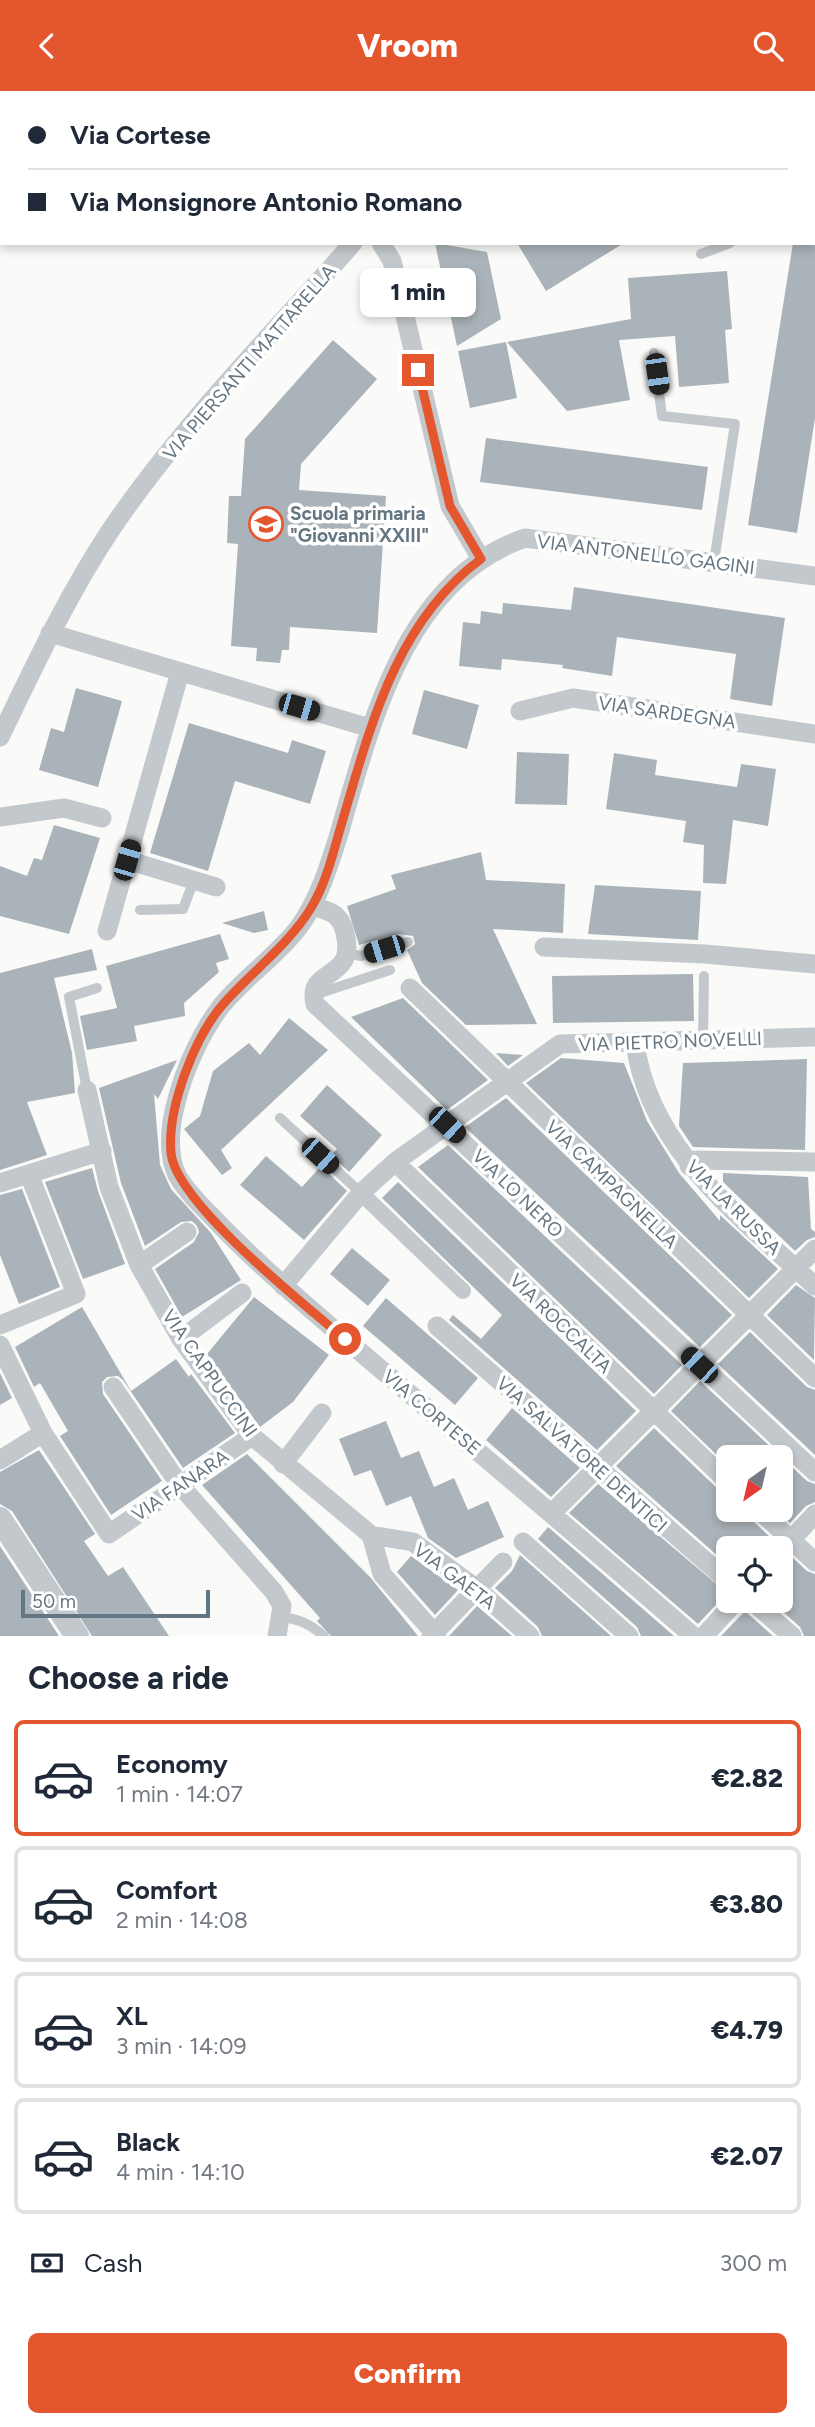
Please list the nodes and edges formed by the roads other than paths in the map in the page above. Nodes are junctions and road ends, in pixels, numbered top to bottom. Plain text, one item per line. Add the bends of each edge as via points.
1 (351, 245) edge
2 (382, 245) edge
3 (725, 245) edge
4 (701, 254) dead end
5 (654, 353) dead end
6 (481, 559) junction
7 (714, 562) junction
8 (815, 576) edge
9 (50, 633) junction
10 (180, 672) junction
11 (520, 711) dead end
12 (370, 728) junction
13 (815, 734) edge
14 (0, 737) edge
15 (0, 817) edge
16 (102, 818) dead end
17 (127, 860) junction
18 (194, 880) junction
19 (216, 887) dead end
20 (312, 906) junction
21 (140, 910) dead end
22 (107, 930) dead end
23 (408, 942) dead end
24 (544, 947) dead end
25 (346, 953) junction
26 (815, 964) edge
27 (390, 970) dead end
28 (704, 976) dead end
29 (97, 988) dead end
30 (410, 988) dead end
31 (313, 995) junction
32 (815, 1037) edge
33 (703, 1040) junction
34 (635, 1042) junction
35 (506, 1083) junction
36 (87, 1090) joint
37 (280, 1118) dead end
38 (447, 1125) junction
39 (102, 1151) junction
40 (394, 1162) junction
41 (815, 1162) edge
42 (689, 1165) junction
43 (29, 1174) junction
44 (0, 1183) edge
45 (361, 1193) junction
46 (187, 1232) dead end
47 (815, 1249) edge
48 (139, 1265) junction
49 (796, 1269) junction
50 (283, 1286) junction
51 (815, 1286) edge
52 (463, 1291) dead end
53 (242, 1293) dead end
54 (749, 1315) junction
55 (0, 1325) edge
56 (437, 1326) dead end
57 (181, 1339) junction
58 (0, 1345) edge
59 (699, 1365) junction
60 (814, 1375) edge
61 (113, 1387) dead end
62 (653, 1412) junction
63 (322, 1413) dead end
64 (43, 1433) junction
65 (252, 1436) junction
66 (0, 1460) edge
67 (283, 1464) junction
68 (597, 1468) junction
69 (716, 1471) edge
70 (815, 1472) edge
71 (180, 1484) junction
72 (552, 1513) junction
73 (815, 1514) edge
74 (0, 1519) edge
75 (371, 1535) junction
76 (793, 1538) edge
77 (523, 1542) dead end
78 (793, 1550) edge
79 (503, 1562) dead end
80 (815, 1562) edge
81 (716, 1571) edge
82 (477, 1588) junction
83 (725, 1613) edge
84 (765, 1613) edge
85 (279, 1626) edge
86 (434, 1635) edge
87 (77, 1636) edge
88 (324, 1636) edge
89 (530, 1636) edge
90 (629, 1636) edge
91 (693, 1636) edge
92 (704, 1636) edge
93 (792, 1636) edge

1 - 9 street, VIA PIERSANTI MATTARELLA via 179,437 110,532
2 - 6 street via 393,261 450,506
3 - 4 lane
5 - 7 lane via 662,416 735,424
6 - 7 street, VIA ANTONELLO GAGINI via 525,538
6 - 12 street, VIA CORTESE via 463,573 413,633
7 - 8 street, VIA ANTONELLO GAGINI
9 - 10 street
9 - 14 street, VIA PIERSANTI MATTARELLA
10 - 12 street
10 - 17 street
11 - 13 street, VIA SARDEGNA via 573,698
12 - 20 street, VIA CORTESE via 327,872
15 - 16 street via 64,808
17 - 18 street
17 - 22 street
18 - 19 street
18 - 21 lane via 183,909
20 - 25 street via 336,914 345,929
20 - 50 street, VIA CORTESE via 297,929 223,1003 202,1035 176,1102 172,1128 171,1154 177,1175 212,1217
23 - 25 lane via 361,956
24 - 26 street
25 - 31 street via 342,963 317,982
27 - 31 lane
28 - 33 lane
29 - 36 lane via 69,997
30 - 35 street, VIA CAMPAGNELLA
31 - 38 street, VIA LO NERO via 315,1005
32 - 33 street, VIA PIETRO NOVELLI
33 - 34 street, VIA PIETRO NOVELLI
34 - 35 street, VIA PIETRO NOVELLI via 560,1044
34 - 42 street, VIA LA RUSSA via 638,1069
35 - 38 street, VIA PIETRO NOVELLI
35 - 54 street, VIA CAMPAGNELLA
36 - 39 street, VIA CAPPUCCINI
37 - 45 lane
38 - 40 street, VIA PIETRO NOVELLI
38 - 59 street, VIA LO NERO
39 - 43 street
39 - 48 street, VIA CAPPUCCINI via 109,1187
40 - 45 street, VIA PIETRO NOVELLI
40 - 62 street, VIA ROCCALTA
41 - 42 street via 696,1160
42 - 49 street, VIA LA RUSSA
43 - 44 street
43 - 55 street via 76,1294
45 - 50 street, VIA PIETRO NOVELLI
45 - 52 street
46 - 48 street
47 - 49 street
48 - 57 street, VIA CAPPUCCINI
49 - 51 street, VIA LA RUSSA
49 - 54 street
50 - 72 street, VIA CORTESE
53 - 57 street
54 - 59 street
54 - 60 street, VIA CAMPAGNELLA
56 - 68 street, VIA SALVATORE DENTICI
57 - 65 street, VIA CAPPUCCINI
58 - 64 street
59 - 62 street
59 - 70 street, VIA LO NERO
61 - 71 street
62 - 68 street
62 - 69 street, VIA ROCCALTA
63 - 67 street
64 - 66 street
64 - 71 street, VIA FANARA via 109,1534
65 - 67 street, VIA CAPPUCCINI
65 - 71 street, VIA FANARA
67 - 75 street, VIA CAPPUCCINI
68 - 72 street
68 - 81 street, VIA SALVATORE DENTICI
71 - 85 street via 274,1592 282,1606
72 - 91 street, VIA CORTESE
73 - 76 street
74 - 87 street
75 - 82 street, VIA GAETA via 413,1542
75 - 86 street via 382,1574
77 - 90 street
78 - 80 street
79 - 82 street
82 - 86 street
82 - 89 street, VIA GAETA
83 - 92 street
84 - 93 street
85 - 88 lane via 296,1618

